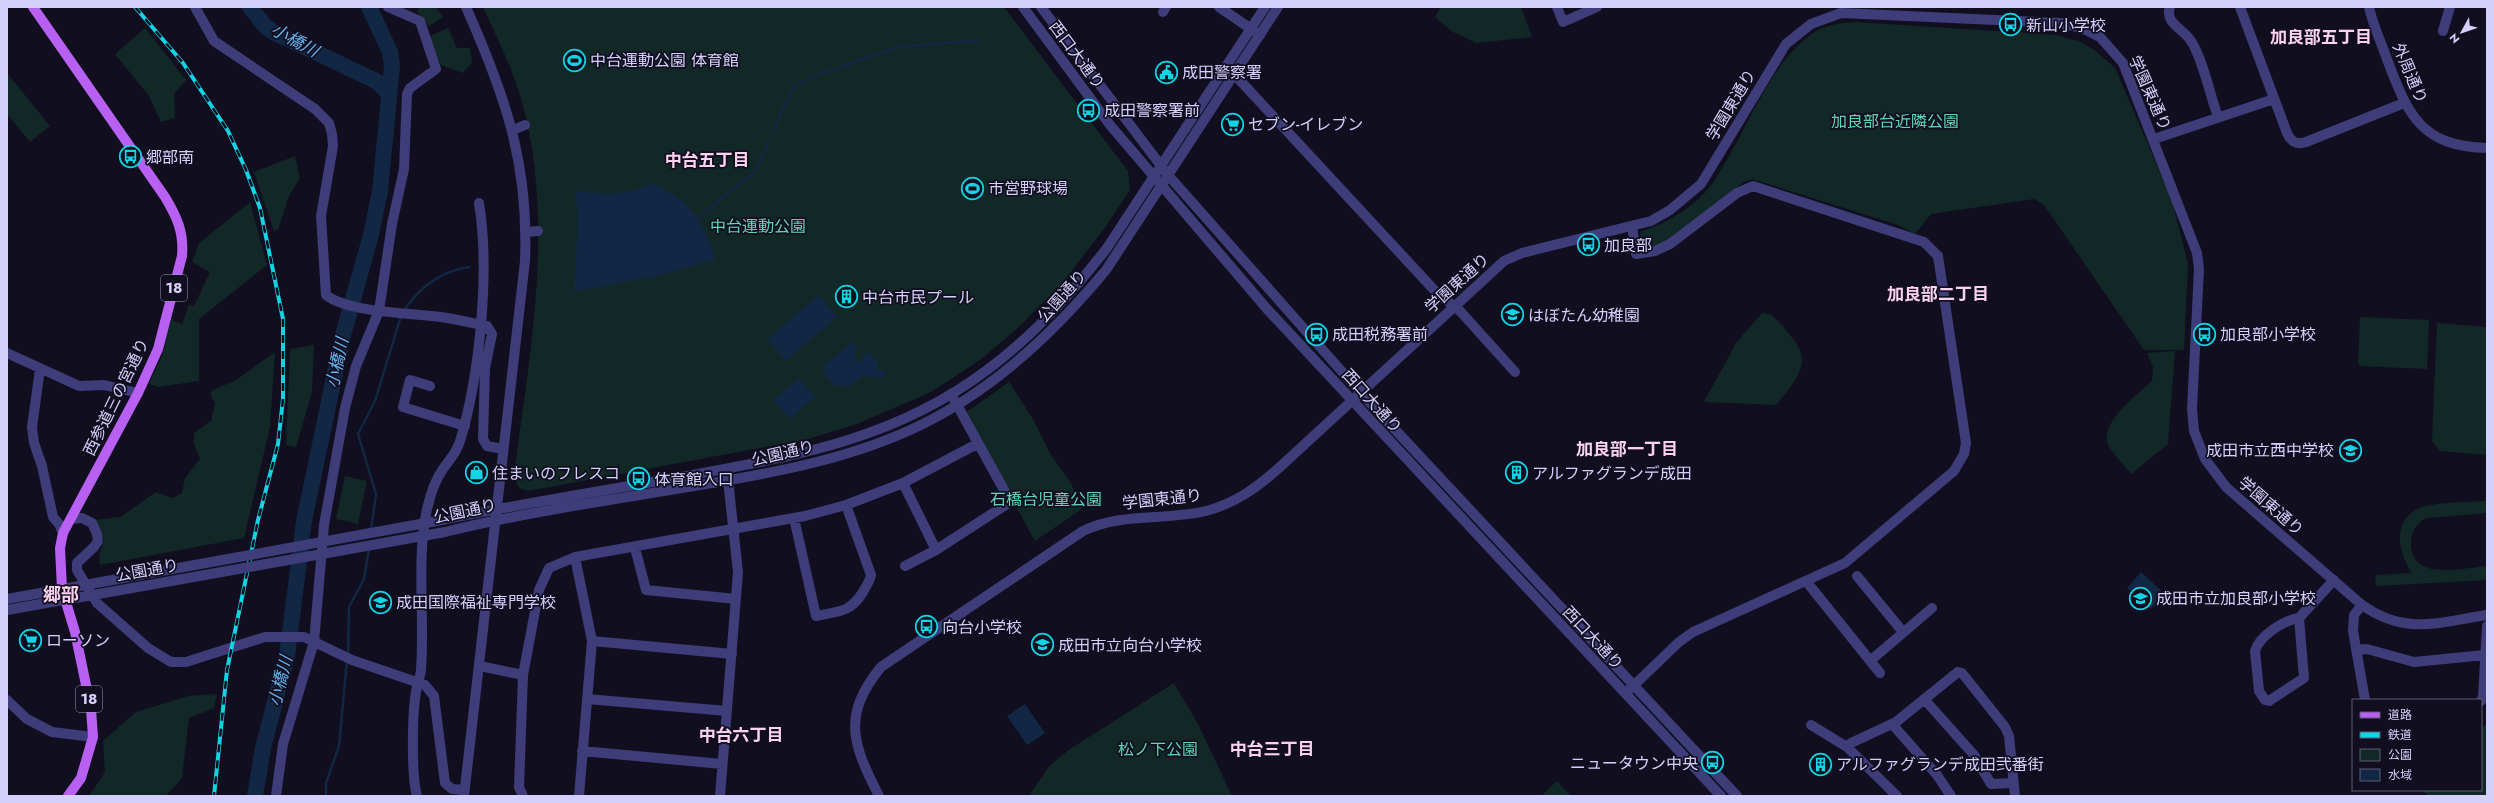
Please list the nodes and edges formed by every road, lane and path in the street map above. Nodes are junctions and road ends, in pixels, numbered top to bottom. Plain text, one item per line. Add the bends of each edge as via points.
1 (33, 7) edge
2 (195, 7) edge
3 (388, 7) edge
4 (466, 7) edge
5 (1023, 7) edge
6 (1041, 7) edge
7 (1219, 7) edge
8 (1264, 7) edge
9 (1278, 7) edge
10 (1557, 7) edge
11 (1597, 7) edge
12 (2170, 7) edge
13 (2240, 7) edge
14 (2369, 7) edge
15 (2450, 7) edge
16 (1251, 28) junction
17 (2443, 31) dead end
18 (1260, 35) junction
19 (1234, 74) junction
20 (2274, 99) junction
21 (2404, 103) junction
22 (2218, 117) junction
23 (525, 125) dead end
24 (513, 130) junction
25 (2154, 139) junction
26 (2487, 148) edge
27 (1161, 167) junction
28 (1168, 175) junction
29 (1154, 177) junction
30 (1161, 186) junction
31 (479, 203) dead end
32 (1632, 226) junction
33 (538, 231) dead end
34 (526, 232) junction
35 (1453, 306) junction
36 (375, 310) junction
37 (480, 324) junction
38 (7, 353) edge
39 (40, 370) junction
40 (1515, 372) dead end
41 (430, 386) dead end
42 (1360, 392) junction
43 (138, 393) junction
44 (951, 394) junction
45 (1351, 401) junction
46 (957, 404) junction
47 (464, 426) junction
48 (977, 444) junction
49 (503, 449) junction
50 (728, 480) junction
51 (903, 483) junction
52 (846, 504) junction
53 (497, 508) junction
54 (794, 518) junction
55 (71, 519) junction
56 (495, 519) junction
57 (735, 530) junction
58 (63, 533) junction
59 (635, 548) junction
60 (936, 550) junction
61 (575, 557) junction
62 (905, 566) dead end
63 (1857, 576) dead end
64 (2334, 580) junction
65 (1806, 581) junction
66 (62, 589) junction
67 (7, 599) edge
68 (65, 599) junction
69 (736, 599) junction
70 (2362, 605) junction
71 (1932, 608) dead end
72 (7, 610) edge
73 (2487, 615) edge
74 (2299, 618) junction
75 (2487, 626) edge
76 (1903, 632) junction
77 (592, 641) junction
78 (314, 642) junction
79 (2356, 650) junction
80 (732, 654) junction
81 (2485, 655) junction
82 (1870, 660) junction
83 (480, 666) junction
84 (1880, 673) dead end
85 (523, 675) junction
86 (418, 682) junction
87 (1634, 685) junction
88 (1625, 694) junction
89 (587, 699) junction
90 (1924, 699) junction
91 (2365, 699) edge
92 (2482, 699) edge
93 (7, 700) edge
94 (726, 711) junction
95 (1892, 724) junction
96 (1811, 725) dead end
97 (93, 737) junction
98 (1848, 747) junction
99 (582, 751) junction
100 (722, 764) junction
101 (2013, 783) junction
102 (464, 793) edge
103 (68, 796) edge
104 (276, 796) edge
105 (417, 796) edge
106 (522, 796) edge
107 (579, 796) edge
108 (720, 796) edge
109 (879, 796) edge
110 (1721, 796) edge
111 (1737, 796) edge
112 (1897, 796) edge
113 (1951, 796) edge
114 (2015, 796) edge

1 - 43 main road, 西参道三の宮通り / 18 via 165,197 182,230 182,256 160,342
2 - 36 street via 214,41 315,109 332,129 333,146 321,216 324,290 326,295 338,301
3 - 36 street via 420,21 436,69 410,88 407,94 404,169
4 - 24 street via 495,74
5 - 29 street, 西口大通り via 1110,125
6 - 27 street, 西口大通り
7 - 16 street
8 - 16 street, 公園通り
9 - 18 street, 公園通り
10 - 11 street via 1563,22
12 - 22 street via 2170,19 2191,40
13 - 20 street
14 - 21 street, 外周通り
15 - 17 street
16 - 18 street
16 - 27 street, 公園通り
18 - 19 street, 公園通り
19 - 28 street, 公園通り
19 - 35 street via 1437,293
20 - 21 street via 2290,139 2299,144
20 - 22 street
21 - 26 street, 外周通り via 2414,118 2437,136 2466,147
22 - 25 street
23 - 24 street
24 - 34 street via 522,173
25 - 32 street, 学園東通り via 2123,63 2100,37 2082,28 2060,23 1841,13 1811,24 1786,44 1701,184 1670,210 1651,221
25 - 64 street, 学園東通り via 2197,253 2199,270 2192,409 2198,445 2214,474 2226,487
27 - 28 street, 西口大通り
27 - 29 street, 公園通り
28 - 30 street, 公園通り
28 - 42 street, 西口大通り
29 - 30 street, 西口大通り
29 - 44 street, 公園通り via 1107,248 1058,308 1004,356
30 - 45 street, 西口大通り via 1266,309
30 - 46 street, 公園通り via 1106,270 1076,307 1024,357
31 - 37 street via 482,224
32 - 35 street, 学園東通り via 1522,253 1504,261
32 - 65 street via 1636,254 1655,251 1670,244 1737,193 1753,186 1924,242 1938,256 1966,443 1962,459 1940,485 1848,560
33 - 34 street
34 - 49 street
35 - 40 street
35 - 42 street, 学園東通り
36 - 37 street
36 - 78 street via 345,408 324,525
37 - 47 street via 478,355
37 - 49 street via 487,326 492,334 484,368 483,439 487,446
38 - 39 street
39 - 43 street via 79,386 104,385
39 - 58 street via 32,427 34,442 53,517
41 - 47 street via 410,380 403,407
42 - 45 street, 学園東通り
42 - 87 street, 西口大通り
43 - 55 main road, 西参道三の宮通り / 18
44 - 46 street
44 - 53 street, 公園通り via 878,430 822,449 697,474
45 - 88 street, 西口大通り
45 - 109 street, 学園東通り via 1276,471 1247,494 1204,511 1117,519 1098,523 1083,530 881,667 863,693 857,706 855,722 859,755
46 - 48 street
46 - 50 street, 公園通り via 910,430 855,451
47 - 86 street via 455,454 439,476 427,508 421,552 423,603 421,672
48 - 51 street
48 - 60 street via 1009,499 1007,504
49 - 53 street
50 - 56 street, 公園通り
50 - 57 street
51 - 52 street
51 - 60 street
52 - 54 street
52 - 54 street via 871,575 855,605 843,610 816,616
53 - 56 street
53 - 66 street, 公園通り, bridge
54 - 57 street
55 - 58 main road, 西参道三の宮通り / 18
55 - 78 street via 82,518 92,523 97,534 98,541 77,563 76,570 97,603 109,616 171,662 186,662 265,637 304,637
56 - 68 street, 公園通り, bridge via 444,532
56 - 83 street
57 - 59 street
57 - 69 street via 738,572
58 - 66 main road, 西参道三の宮通り / 18 via 60,548
59 - 61 street
59 - 69 street via 646,590
60 - 62 street
61 - 77 street
61 - 85 street via 556,563 544,576
63 - 76 street
64 - 70 street, 学園東通り
64 - 74 street
65 - 82 street
65 - 87 street via 1693,632 1678,642
66 - 67 street
66 - 68 main road, 西参道三の宮通り / 18
68 - 72 street
68 - 97 main road, 18 via 75,632 91,709
69 - 80 street
70 - 73 street, 学園東通り via 2379,617 2408,625
70 - 79 street via 2352,619
71 - 76 street
74 - 74 street via 2304,678 2269,701 2265,700 2259,691 2255,651 2257,645 2289,621
75 - 81 street
76 - 82 street
77 - 80 street
77 - 89 street
78 - 86 street via 348,658
78 - 104 street via 283,744
79 - 81 street via 2367,649 2414,662
79 - 91 street
80 - 94 street
81 - 92 street
82 - 84 street
83 - 85 street
83 - 102 street
85 - 106 street via 519,787
86 - 102 street via 428,687 434,696 445,783 452,789
86 - 105 street via 414,784
87 - 88 street
87 - 111 street, 西口大通り
88 - 110 street, 西口大通り
89 - 94 street
89 - 99 street
90 - 95 street
90 - 101 street via 1974,755 1991,784
90 - 101 street via 1955,673 1962,673 2005,727 2009,736
93 - 97 street via 27,719 52,732
94 - 100 street
95 - 98 street via 1851,743
95 - 113 street via 1937,775
96 - 98 street
97 - 103 main road, 18 via 81,778
98 - 112 street
99 - 100 street
99 - 107 street
100 - 108 street
101 - 114 street

